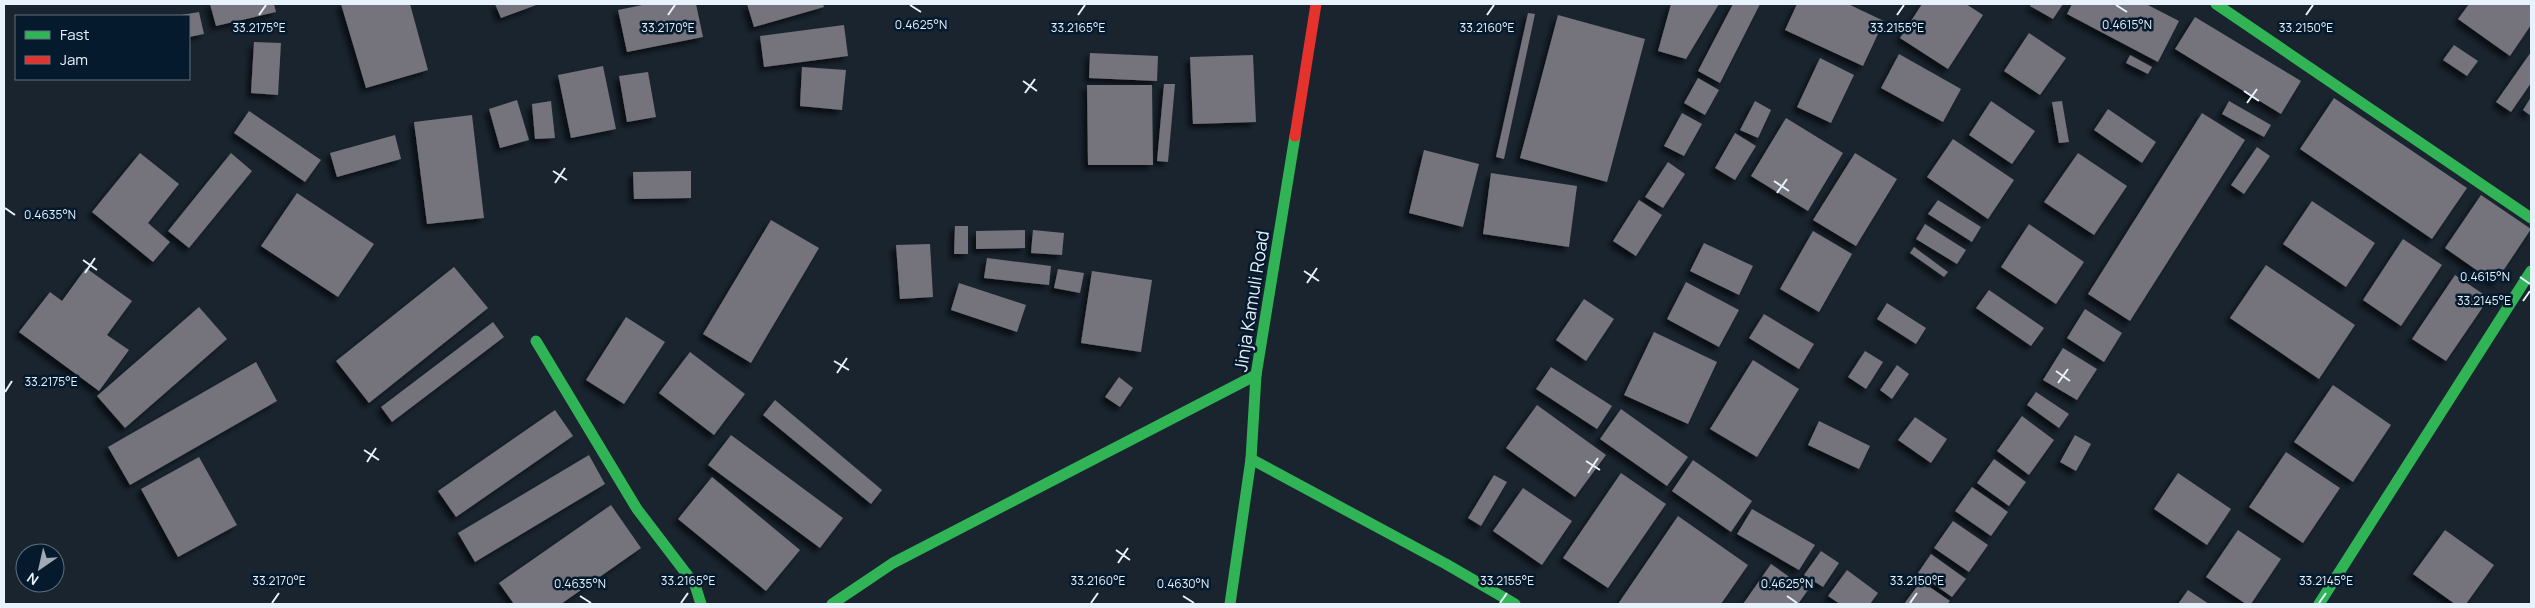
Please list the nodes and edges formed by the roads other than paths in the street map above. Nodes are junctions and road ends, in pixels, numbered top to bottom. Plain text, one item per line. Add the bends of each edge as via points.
1 (1316, 4) edge
2 (2216, 4) edge
3 (2531, 218) edge
4 (2531, 272) edge
5 (536, 340) dead end
6 (1256, 375) junction
7 (1251, 459) junction
8 (701, 604) edge
9 (832, 604) edge
10 (1230, 604) edge
11 (1515, 604) edge
12 (2319, 604) edge

1 - 6 street, Jinja Kamuli Road
2 - 3 street
4 - 12 street
5 - 8 street via 637,509 695,585
6 - 7 street, Jinja Kamuli Road
6 - 9 street via 893,563
7 - 10 street, Jinja Kamuli Road
7 - 11 street

